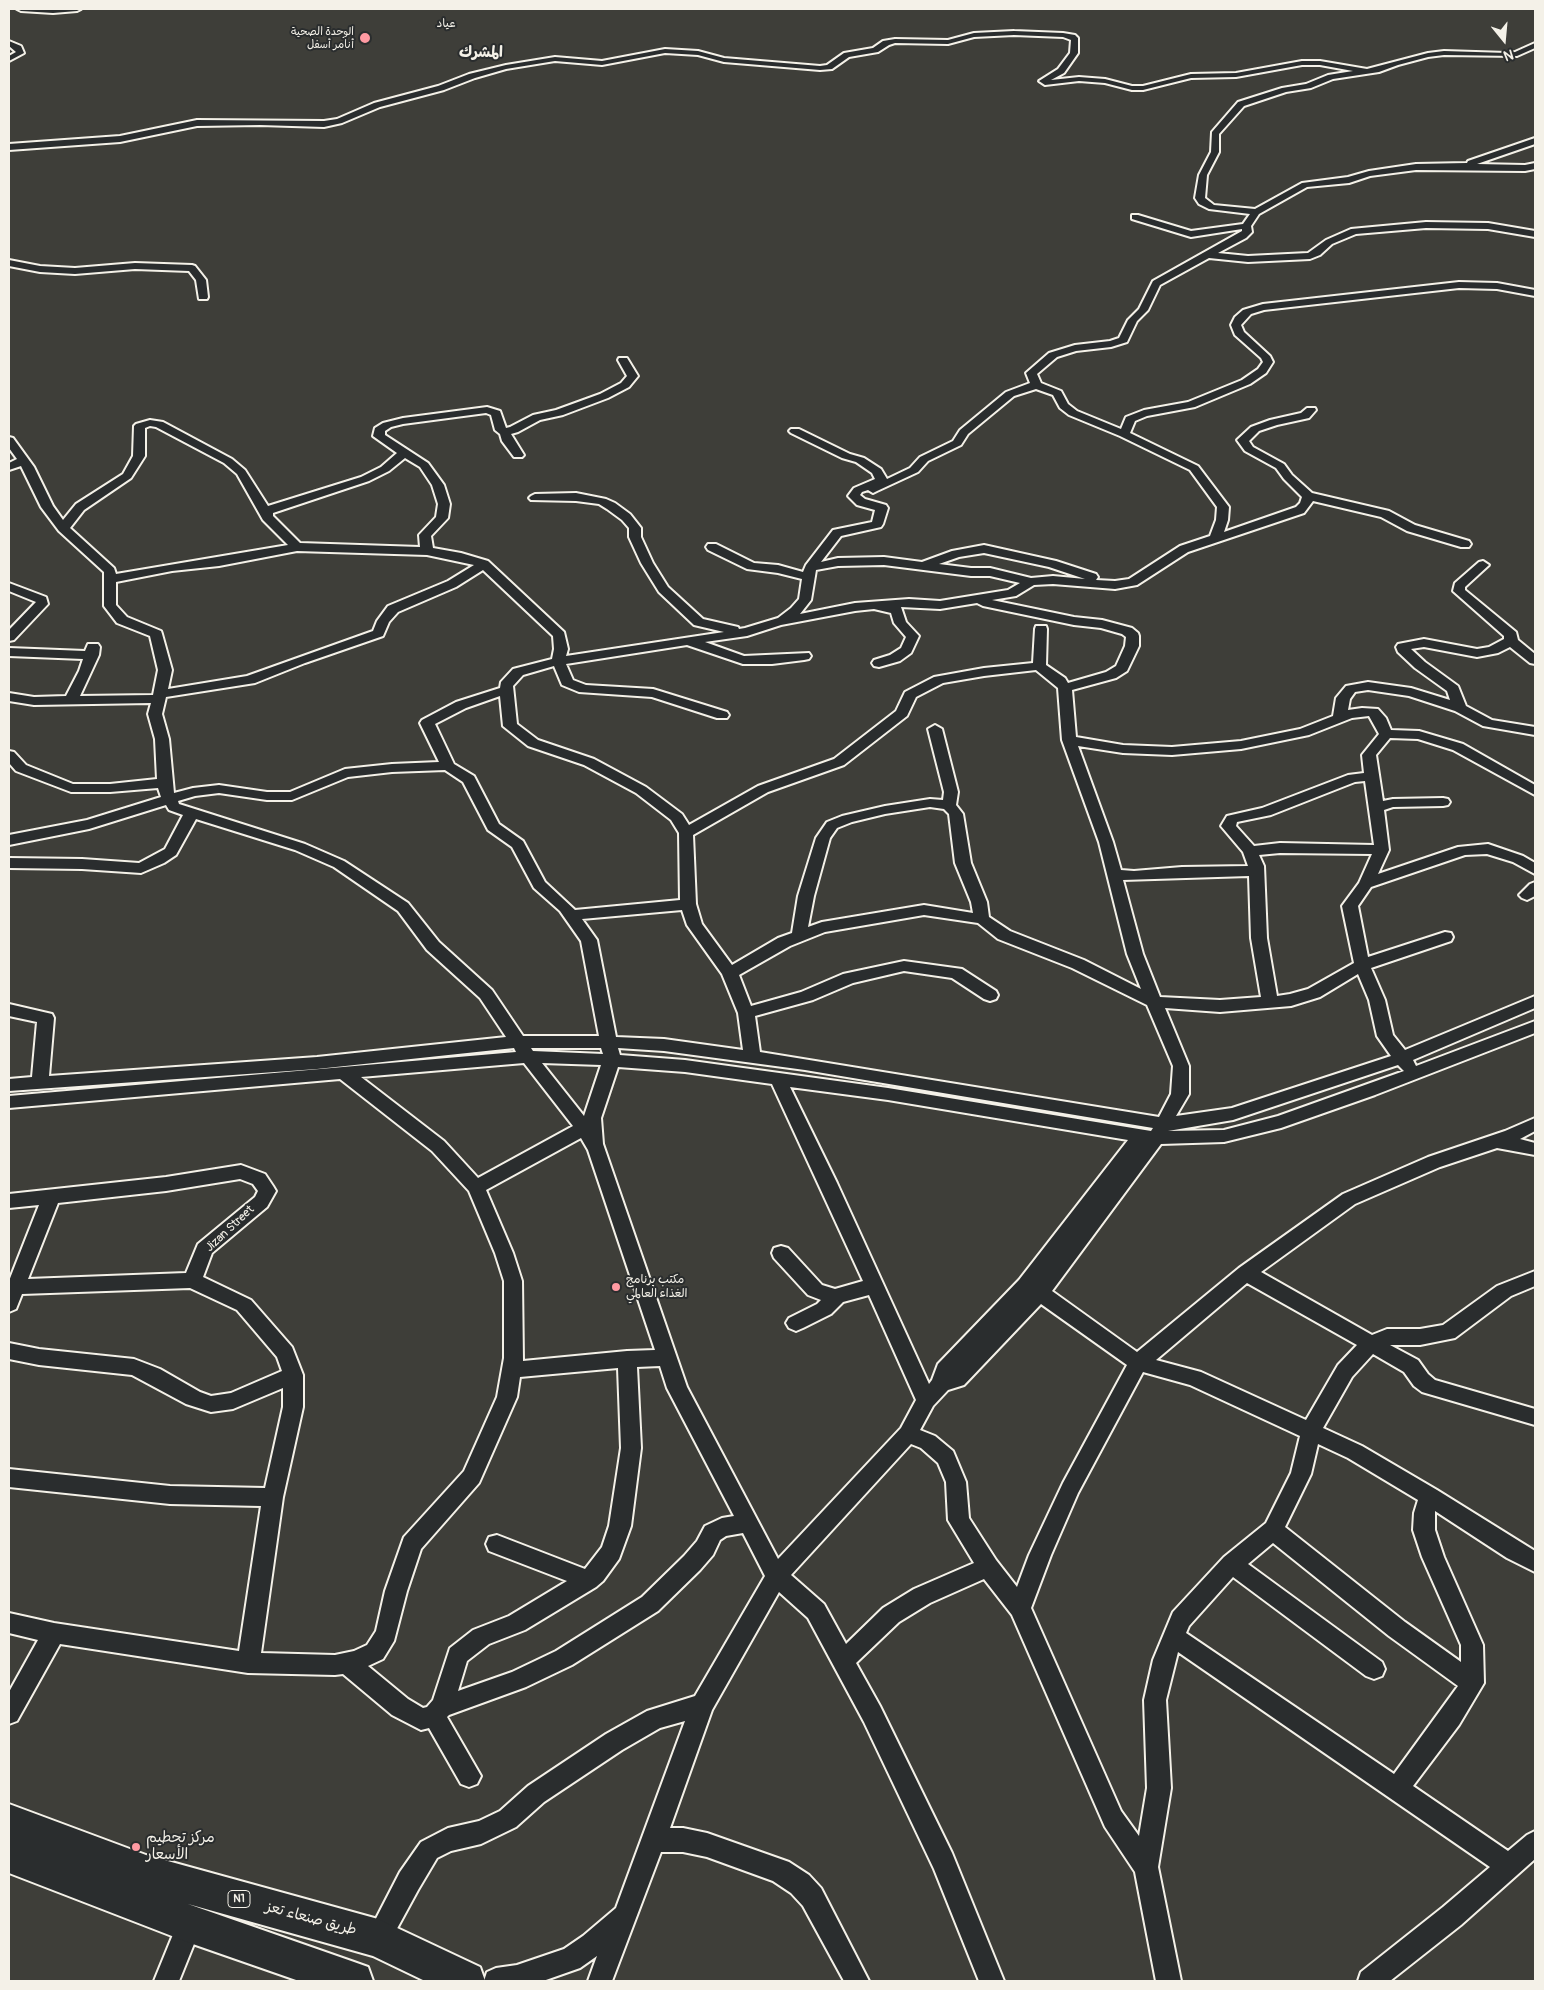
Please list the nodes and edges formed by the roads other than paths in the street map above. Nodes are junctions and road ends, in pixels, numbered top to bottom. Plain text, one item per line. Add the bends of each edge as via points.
1 (21, 9) edge
2 (77, 9) edge
3 (9, 43) edge
4 (1535, 45) edge
5 (9, 60) edge
6 (1369, 72) junction
7 (1535, 141) edge
8 (9, 147) edge
9 (1464, 166) junction
10 (1535, 166) edge
11 (1256, 212) junction
12 (1135, 217) dead end
13 (1246, 226) junction
14 (1535, 234) edge
15 (1208, 255) junction
16 (9, 263) edge
17 (1535, 293) edge
18 (203, 297) dead end
19 (623, 360) dead end
20 (1036, 384) junction
21 (1311, 410) dead end
22 (795, 431) dead end
23 (505, 432) junction
24 (1124, 434) junction
25 (9, 440) edge
26 (404, 453) junction
27 (518, 455) dead end
28 (23, 461) junction
29 (9, 467) edge
30 (854, 496) junction
31 (1308, 496) junction
32 (534, 498) dead end
33 (266, 513) junction
34 (63, 528) junction
35 (1216, 537) junction
36 (1465, 544) dead end
37 (297, 547) junction
38 (712, 547) dead end
39 (427, 551) junction
40 (484, 564) junction
41 (1483, 565) dead end
42 (922, 566) junction
43 (810, 573) junction
44 (111, 579) junction
45 (1031, 582) junction
46 (1115, 585) junction
47 (9, 587) edge
48 (955, 603) junction
49 (855, 608) junction
50 (778, 622) junction
51 (1041, 630) dead end
52 (747, 632) junction
53 (9, 637) edge
54 (689, 641) junction
55 (1510, 641) junction
56 (9, 652) edge
57 (804, 656) dead end
58 (1535, 660) edge
59 (558, 661) junction
60 (879, 663) dead end
61 (1039, 666) junction
62 (1065, 688) junction
63 (506, 690) junction
64 (9, 697) edge
65 (159, 697) junction
66 (69, 701) junction
67 (1460, 708) junction
68 (722, 715) dead end
69 (1339, 719) junction
70 (935, 730) dead end
71 (1535, 731) edge
72 (1386, 734) junction
73 (1069, 740) junction
74 (9, 755) edge
75 (448, 766) junction
76 (1373, 776) junction
77 (165, 783) junction
78 (1535, 791) edge
79 (168, 799) junction
80 (1443, 802) dead end
81 (949, 805) junction
82 (1376, 807) junction
83 (192, 812) junction
84 (686, 833) junction
85 (9, 840) edge
86 (1250, 850) junction
87 (1382, 850) junction
88 (9, 863) edge
89 (1535, 869) edge
90 (1256, 871) junction
91 (1113, 874) junction
92 (1366, 884) junction
93 (688, 904) junction
94 (571, 915) junction
95 (982, 919) junction
96 (799, 936) junction
97 (1445, 937) dead end
98 (1362, 964) junction
99 (730, 973) junction
100 (990, 995) dead end
101 (1270, 1001) junction
102 (1154, 1002) junction
103 (1535, 1002) edge
104 (9, 1010) edge
105 (746, 1013) junction
106 (1535, 1027) edge
107 (608, 1042) junction
108 (523, 1050) junction
109 (752, 1057) junction
110 (1402, 1058) junction
111 (612, 1060) junction
112 (1414, 1073) junction
113 (345, 1074) junction
114 (778, 1079) junction
115 (40, 1083) junction
116 (10, 1087) edge
117 (9, 1102) edge
118 (1535, 1124) edge
119 (584, 1128) junction
120 (1154, 1133) junction
121 (1503, 1138) junction
122 (1535, 1139) edge
123 (1535, 1149) edge
124 (596, 1150) junction
125 (476, 1187) junction
126 (51, 1197) junction
127 (9, 1201) edge
128 (781, 1253) dead end
129 (1246, 1273) junction
130 (1535, 1278) edge
131 (192, 1280) junction
132 (874, 1286) junction
133 (1033, 1289) junction
134 (12, 1296) edge
135 (836, 1297) junction
136 (796, 1323) dead end
137 (1371, 1344) junction
138 (9, 1351) edge
139 (667, 1358) junction
140 (627, 1359) junction
141 (1138, 1364) junction
142 (512, 1370) junction
143 (293, 1375) junction
144 (933, 1392) junction
145 (1535, 1418) edge
146 (1311, 1431) junction
147 (908, 1434) junction
148 (9, 1478) edge
149 (272, 1496) junction
150 (1430, 1496) junction
151 (748, 1523) junction
152 (1273, 1530) junction
153 (497, 1544) dead end
154 (1535, 1562) edge
155 (1232, 1564) junction
156 (988, 1566) junction
157 (776, 1576) junction
158 (588, 1580) junction
159 (1020, 1608) junction
160 (9, 1623) edge
161 (54, 1633) junction
162 (1174, 1637) junction
163 (843, 1661) junction
164 (248, 1663) junction
165 (347, 1663) junction
166 (1374, 1669) dead end
167 (1473, 1683) junction
168 (702, 1705) junction
169 (438, 1711) junction
170 (9, 1713) edge
171 (468, 1776) dead end
172 (1397, 1789) junction
173 (9, 1822) edge
174 (654, 1840) junction
175 (1535, 1843) edge
176 (9, 1855) edge
177 (1508, 1865) junction
178 (1146, 1867) junction
179 (626, 1915) junction
180 (190, 1924) junction
181 (378, 1938) junction
182 (166, 1981) edge
183 (354, 1981) edge
184 (466, 1981) edge
185 (496, 1981) edge
186 (600, 1981) edge
187 (857, 1981) edge
188 (991, 1981) edge
189 (1168, 1981) edge
190 (1370, 1981) edge

1 - 2 street
3 - 5 street via 20,53
4 - 6 street via 1507,56 1428,55
6 - 8 street via 1302,63 1236,75 1192,76 1143,88 1079,79 1045,83 1043,81 1061,71 1074,52 1075,40 1063,35 1014,33 974,35 948,42 895,41 875,50 848,55 829,67 820,68 724,60 698,53 665,51 602,63 555,59 506,67 324,124 196,123 120,139
6 - 11 street via 1331,77 1242,104 1215,134 1215,152 1203,176 1202,202 1212,207
7 - 9 street
9 - 10 street
9 - 11 street via 1416,167 1304,185
11 - 13 street
12 - 13 street via 1191,234
13 - 15 street via 1247,232 1243,236
14 - 15 street via 1510,228 1470,225 1375,228 1348,233 1310,256 1248,259
15 - 20 street via 1156,283 1123,340 1052,355 1031,372
16 - 18 street via 40,269 75,270 134,266 192,268 201,280
17 - 24 street via 1497,286 1459,285 1263,307 1247,312 1236,325 1239,334 1265,356 1268,362 1262,371 1246,382 1190,405 1130,418
19 - 23 street via 633,376 625,384 604,396 559,413 537,417
20 - 24 street via 1057,393 1064,406 1073,413
20 - 30 street via 1010,394 964,432 957,444 924,459 903,476
21 - 31 street via 1305,416 1255,429 1243,440 1249,449 1280,466
22 - 30 street via 877,471 880,481 858,490
23 - 26 street via 501,430 496,413 487,410 403,421 379,430 379,436
23 - 27 street
24 - 35 street via 1194,468 1223,507
25 - 28 street
26 - 33 street via 385,469 365,479
26 - 39 street via 424,465 438,485 444,504 442,518 425,535
28 - 29 street
28 - 34 street via 47,507
30 - 43 street via 861,502 882,508 878,524 837,533
31 - 35 street via 1300,510
31 - 36 street via 1386,514 1411,528
32 - 52 street via 576,497 602,501 611,506 635,528 635,537 647,563 663,589 684,609 699,622
33 - 34 street via 241,472 228,461 159,424 150,423 140,426 139,456 127,476 80,507
33 - 37 street
34 - 44 street via 110,571
35 - 46 street via 1184,549 1133,582
37 - 39 street
37 - 44 street
38 - 43 street via 751,566
39 - 40 street
40 - 59 street via 559,635 561,649
40 - 65 street via 452,584 393,609 378,633 250,680
41 - 55 street via 1459,586 1459,591 1511,635
42 - 43 street via 857,560 838,562
42 - 45 street via 990,572
42 - 46 street via 956,554 984,549 1052,564
43 - 50 street via 805,600 796,611
44 - 65 street via 110,606 122,620 156,634 165,670
45 - 46 street via 1053,580
45 - 48 street via 1012,594
47 - 53 street via 42,600 42,604
48 - 49 street via 940,606 882,604
48 - 62 street via 982,602 1074,622 1102,624 1127,630 1133,636 1122,668 1111,675
49 - 50 street
49 - 60 street via 896,610 900,623 913,636 906,650
50 - 52 street
51 - 61 street
52 - 54 street
54 - 57 street via 743,660
54 - 59 street
55 - 58 street
55 - 67 street via 1501,647 1477,653 1424,643 1403,646 1420,665 1453,689
56 - 66 street via 93,651
59 - 63 street via 518,672 506,685
59 - 68 street via 566,682 584,689 653,694
61 - 62 street via 1060,680
61 - 84 street via 939,680 910,695 902,713 838,762 763,789
62 - 73 street
63 - 75 street via 461,705 427,723
63 - 84 street via 510,726 533,743 589,762 640,790 677,817
64 - 66 street
65 - 66 street
65 - 77 street via 156,714 162,739
67 - 69 street via 1411,692 1368,686 1351,689 1343,698
67 - 71 street via 1488,723
69 - 72 street via 1349,714 1373,712
69 - 73 street via 1304,732 1241,745 1172,751 1123,749
70 - 81 street via 951,792
72 - 76 street via 1369,755
72 - 78 street via 1419,735 1458,747
73 - 91 street via 1106,842
74 - 77 street via 21,768 71,788
75 - 79 street via 345,773 292,796 219,789
75 - 94 street via 469,779 492,827 518,844 539,884
76 - 82 street
76 - 86 street via 1353,778 1266,812 1232,819 1228,826
77 - 79 street
79 - 83 street via 174,807
79 - 85 street via 89,824
80 - 82 street via 1394,803
81 - 95 street via 956,814 963,863 979,902
81 - 96 street via 930,803 885,810 832,826 822,838
82 - 87 street
83 - 88 street via 171,852 141,868
83 - 108 street via 300,847 339,864 403,907 433,946 486,994
84 - 93 street
86 - 87 street
86 - 90 street
87 - 92 street
89 - 92 street via 1518,859 1488,849 1463,850
90 - 91 street
90 - 101 street via 1260,938
91 - 102 street via 1135,954
92 - 98 street via 1350,906
93 - 94 street
93 - 99 street via 695,925
94 - 107 street via 589,940
95 - 96 street via 924,910 822,927
95 - 102 street via 1004,934 1078,964
96 - 99 street
97 - 98 street
98 - 101 street via 1314,993 1291,1000
98 - 110 street via 1377,1000 1385,1036
99 - 105 street
100 - 105 street via 956,973 904,966 849,978 807,996
101 - 102 street via 1220,1006
102 - 120 street via 1181,1066 1180,1094
103 - 110 street
104 - 115 street via 46,1018
105 - 109 street
106 - 112 street
107 - 108 street
107 - 109 street via 664,1045
107 - 111 street
108 - 111 street
108 - 113 street
108 - 115 street
108 - 119 street
109 - 120 street via 805,1064
110 - 112 street
110 - 120 street via 1233,1114
111 - 114 street
111 - 124 street via 592,1118
112 - 120 street via 1281,1122 1224,1136
113 - 117 street
113 - 125 street via 438,1146
114 - 120 street
114 - 132 street
115 - 116 street
118 - 121 street
119 - 124 street
119 - 125 street
120 - 133 street
121 - 122 street
121 - 123 street
121 - 129 street via 1434,1162 1349,1199
124 - 139 street
125 - 142 street via 513,1281
126 - 127 street, Jizan Street
126 - 131 street, Jizan Street via 241,1172 260,1179 267,1191 261,1202 205,1250
126 - 134 street
128 - 135 street via 815,1290
129 - 137 street
129 - 141 street
130 - 137 street via 1504,1292 1448,1332 1420,1338 1387,1337
131 - 134 street
131 - 143 street via 244,1305 285,1353
132 - 135 street
132 - 144 street
133 - 141 street
133 - 144 street via 957,1379
135 - 136 street via 824,1309
137 - 145 street via 1411,1366 1429,1386
137 - 146 street via 1345,1371
138 - 143 street via 134,1367 211,1404 233,1401
139 - 140 street
139 - 151 street via 677,1388
140 - 142 street
140 - 158 street via 631,1448 620,1526 612,1552
141 - 146 street via 1194,1378
141 - 159 street via 1070,1489
142 - 165 street via 507,1397 472,1477 412,1544 386,1634 375,1652
143 - 149 street via 293,1407
144 - 147 street
146 - 150 street via 1355,1452
146 - 152 street via 1301,1474
147 - 156 street via 928,1442 946,1457 956,1482 959,1520
147 - 157 street
148 - 149 street via 170,1495
149 - 164 street
150 - 154 street
150 - 167 street via 1424,1513 1424,1530 1472,1645
151 - 157 street
151 - 169 street via 722,1527 712,1533 706,1548 650,1604 564,1658
152 - 155 street
152 - 167 street
153 - 158 street
155 - 162 street via 1181,1619
155 - 166 street
156 - 159 street
156 - 163 street via 922,1596 891,1615
157 - 163 street via 816,1611
157 - 168 street
158 - 169 street via 517,1623 481,1636 458,1655
159 - 178 street via 1114,1819
160 - 161 street
161 - 164 street
161 - 170 street
162 - 172 street
162 - 178 street via 1164,1660 1156,1700 1159,1788
163 - 188 street via 943,1862
164 - 165 street
165 - 169 street via 400,1707 421,1718
167 - 172 street
168 - 174 street
168 - 181 street via 655,1720 614,1742 536,1794 508,1819 429,1850
169 - 171 street
172 - 177 street
173 - 181 highway, طريق صنعاء تعز / N1 via 146,1874
174 - 179 street
174 - 187 street via 683,1840 707,1845 780,1871 800,1884 812,1897
175 - 177 street
176 - 180 highway
177 - 190 street via 1452,1916
178 - 189 street
179 - 185 street via 592,1945 570,1959 517,1978
179 - 186 street
180 - 182 street
180 - 183 highway
181 - 184 highway, طريق صنعاء تعز / N1

